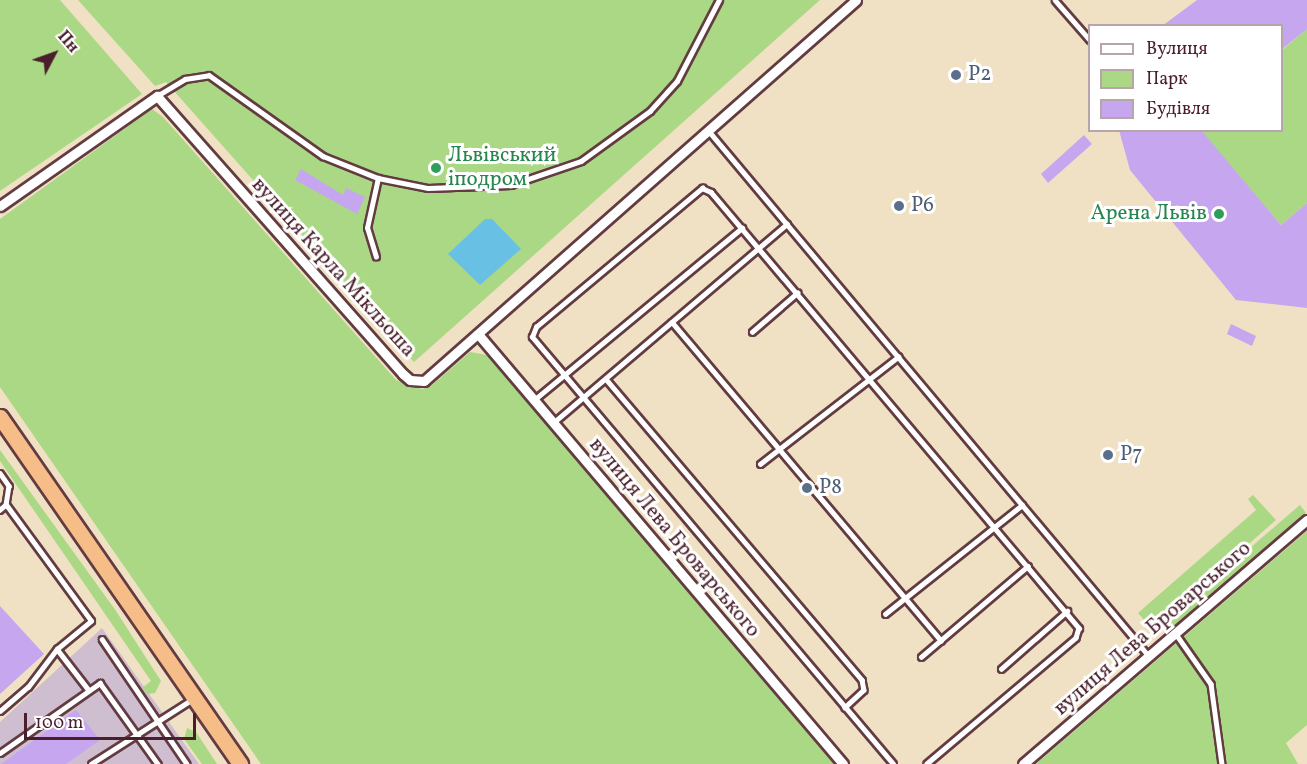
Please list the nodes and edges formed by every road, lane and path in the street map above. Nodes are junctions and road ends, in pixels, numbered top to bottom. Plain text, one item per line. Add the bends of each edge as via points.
1 (719, 0) edge
2 (856, 0) edge
3 (1055, 0) edge
4 (1088, 39) edge
5 (157, 96) junction
6 (706, 128) junction
7 (378, 178) junction
8 (0, 206) edge
9 (787, 224) junction
10 (742, 228) junction
11 (759, 248) junction
12 (376, 257) dead end
13 (797, 293) junction
14 (672, 322) junction
15 (752, 332) dead end
16 (478, 334) junction
17 (898, 357) junction
18 (563, 375) junction
19 (606, 379) junction
20 (870, 379) junction
21 (583, 398) junction
22 (534, 400) junction
23 (0, 417) edge
24 (554, 423) junction
25 (780, 449) junction
26 (760, 464) dead end
27 (0, 473) edge
28 (6, 505) junction
29 (1022, 505) junction
30 (0, 510) edge
31 (1307, 520) edge
32 (995, 526) junction
33 (1029, 566) junction
34 (906, 598) junction
35 (1068, 612) junction
36 (885, 614) dead end
37 (1176, 634) junction
38 (102, 639) dead end
39 (941, 640) junction
40 (57, 649) junction
41 (921, 657) dead end
42 (1149, 657) junction
43 (1001, 669) dead end
44 (88, 689) junction
45 (194, 698) junction
46 (845, 708) junction
47 (0, 711) edge
48 (158, 721) junction
49 (138, 734) junction
50 (0, 753) edge
51 (91, 764) edge
52 (158, 764) edge
53 (187, 764) edge
54 (240, 764) edge
55 (843, 764) edge
56 (893, 764) edge
57 (927, 764) edge
58 (1023, 764) edge
59 (1222, 764) edge

1 - 7 lane via 677,81 650,111 581,161 501,186 428,188
2 - 6 street, вулиця Карла Мікльоша
3 - 4 lane
5 - 7 lane via 185,79 209,75 323,156
5 - 8 street
5 - 16 street, вулиця Карла Мікльоша via 410,380 431,378
6 - 9 lane
6 - 16 street, вулиця Карла Мікльоша
7 - 12 lane via 367,228
9 - 11 lane
9 - 17 lane
10 - 11 lane
10 - 18 lane
10 - 18 lane via 711,192 697,191 533,332 535,342
11 - 13 lane
11 - 14 lane
13 - 15 lane
13 - 20 lane
14 - 19 lane
14 - 25 lane
16 - 22 street, вулиця Лева Броварського
17 - 20 lane
17 - 29 lane
18 - 21 lane
18 - 22 lane
19 - 21 lane
19 - 46 lane via 862,680 864,690
20 - 25 lane
20 - 32 lane
21 - 24 lane
21 - 46 lane
22 - 24 street, вулиця Лева Броварського
23 - 45 highway
24 - 55 street, вулиця Лева Броварського
25 - 26 lane
25 - 34 lane
27 - 28 lane via 9,486
28 - 30 lane
28 - 40 lane via 91,621
29 - 32 lane
29 - 42 lane
31 - 37 street, вулиця Лева Броварського
32 - 33 lane
32 - 34 lane
33 - 35 lane
33 - 39 lane
34 - 36 lane
34 - 39 lane
35 - 43 lane
35 - 57 lane via 1079,628 1076,638
37 - 42 street, вулиця Лева Броварського
37 - 59 lane via 1211,684
38 - 48 lane
39 - 41 lane
40 - 44 lane
40 - 47 lane via 28,687
42 - 58 street, вулиця Лева Броварського
44 - 49 lane via 96,684 104,686
44 - 50 lane
45 - 48 lane
45 - 54 highway
46 - 56 lane
48 - 49 lane
48 - 53 lane
49 - 51 lane
49 - 52 lane

